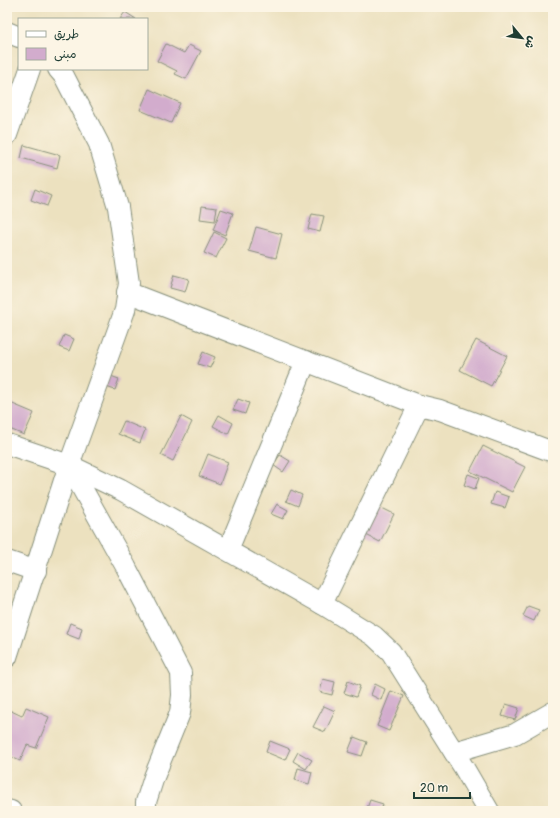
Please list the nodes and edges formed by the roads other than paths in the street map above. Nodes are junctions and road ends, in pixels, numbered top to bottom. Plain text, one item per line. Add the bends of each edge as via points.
1 (7, 32) edge
2 (18, 37) edge
3 (30, 70) edge
4 (59, 70) edge
5 (7, 135) edge
6 (127, 292) junction
7 (306, 361) junction
8 (419, 405) junction
9 (7, 444) edge
10 (553, 452) edge
11 (69, 466) junction
12 (228, 550) junction
13 (7, 561) edge
14 (36, 571) junction
15 (322, 604) junction
16 (7, 656) edge
17 (553, 712) edge
18 (454, 752) junction
19 (7, 810) edge
20 (11, 811) edge
21 (146, 811) edge
22 (489, 811) edge

1 - 2 street
3 - 5 street
4 - 6 street via 99,144 110,175 126,257 129,283
6 - 7 street
6 - 11 street via 125,310
7 - 8 street
7 - 12 street
8 - 10 street via 440,410
8 - 15 street
9 - 11 street
11 - 12 street via 121,490
11 - 14 street
11 - 21 street via 126,567 181,673 180,713 154,777 146,802
12 - 15 street
13 - 14 street
14 - 16 street
15 - 18 street via 374,636 390,652
17 - 18 street via 516,734
18 - 22 street
19 - 20 street

